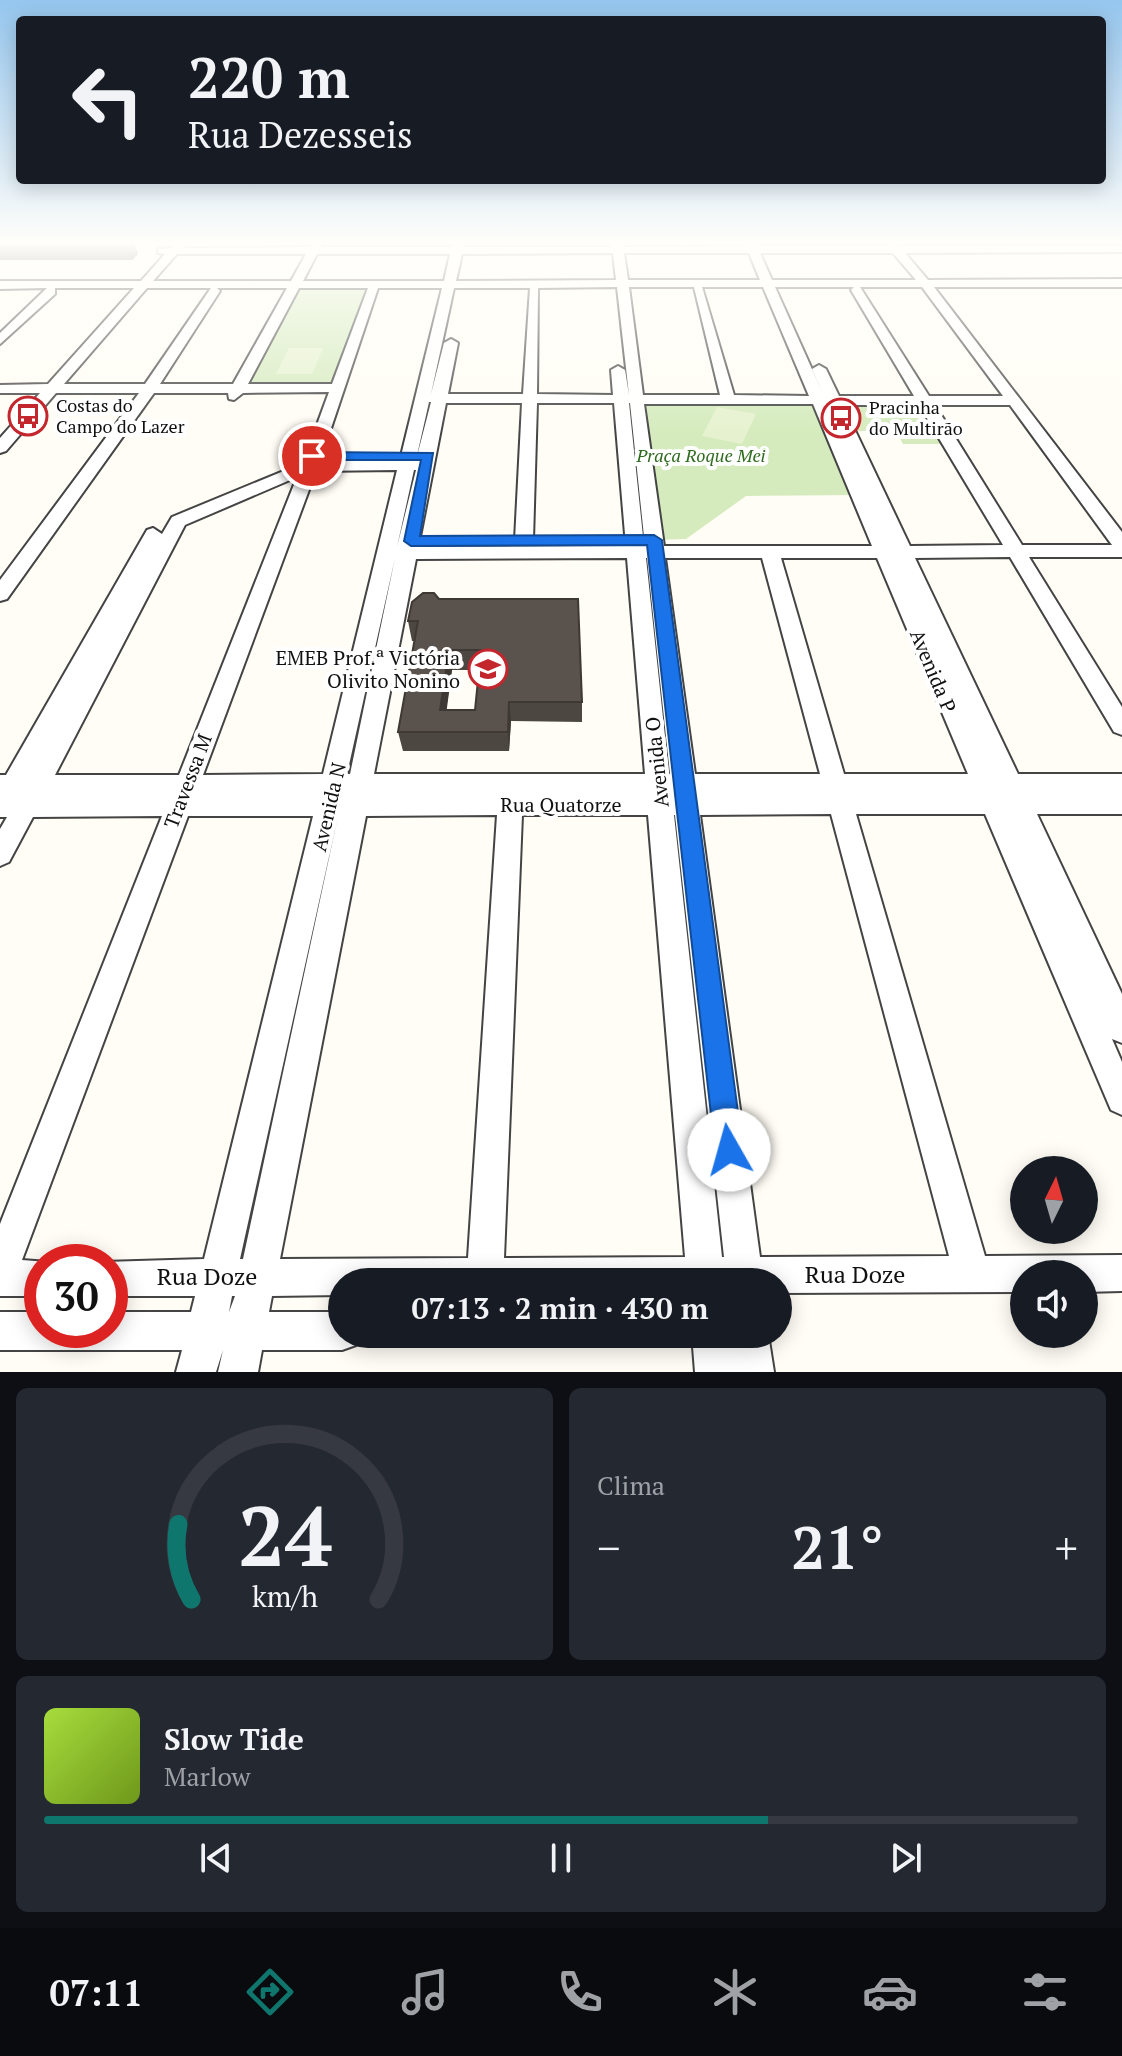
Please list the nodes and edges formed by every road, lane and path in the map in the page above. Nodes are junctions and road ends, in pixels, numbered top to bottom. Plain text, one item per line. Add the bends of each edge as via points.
1 (36, 305) edge
2 (120, 305) edge
3 (205, 305) edge
4 (290, 305) edge
5 (368, 305) edge
6 (451, 305) edge
7 (533, 305) edge
8 (618, 305) edge
9 (702, 305) edge
10 (783, 305) edge
11 (866, 305) edge
12 (942, 305) edge
13 (0, 340) edge
14 (0, 389) edge
15 (42, 392) junction
16 (146, 392) junction
17 (237, 392) junction
18 (336, 392) junction
19 (434, 394) junction
20 (530, 394) junction
21 (628, 394) junction
22 (727, 395) junction
23 (0, 396) edge
24 (823, 396) junction
25 (922, 396) junction
26 (1010, 397) junction
27 (0, 431) edge
28 (0, 448) edge
29 (311, 461) junction
30 (419, 461) junction
31 (524, 540) junction
32 (889, 545) junction
33 (1012, 545) junction
34 (1120, 545) edge
35 (645, 546) junction
36 (400, 547) junction
37 (770, 552) junction
38 (0, 594) edge
39 (1122, 726) edge
40 (1122, 784) edge
41 (673, 794) junction
42 (836, 794) junction
43 (999, 794) junction
44 (183, 795) junction
45 (332, 795) junction
46 (359, 795) junction
47 (511, 795) junction
48 (11, 797) edge
49 (1122, 803) edge
50 (0, 854) edge
51 (1122, 1028) edge
52 (1122, 1099) edge
53 (486, 1268) edge
54 (705, 1268) edge
55 (742, 1268) edge
56 (0, 1270) edge
57 (1098, 1273) edge
58 (1122, 1273) edge
59 (972, 1274) junction
60 (1010, 1274) edge
61 (259, 1277) junction
62 (0, 1278) edge
63 (24, 1278) edge
64 (128, 1278) edge
65 (219, 1278) junction
66 (328, 1278) edge
67 (792, 1278) edge
68 (247, 1330) junction
69 (0, 1331) edge
70 (206, 1331) junction
71 (328, 1331) edge
72 (712, 1348) edge
73 (751, 1348) edge
74 (196, 1372) edge
75 (238, 1372) edge
76 (715, 1372) edge
77 (754, 1372) edge

1 - 13 street
2 - 15 street
3 - 16 street
4 - 17 street
5 - 18 street, Travessa M
6 - 19 street, Avenida N
7 - 20 street
8 - 21 street, Avenida O
9 - 22 street
10 - 24 street, Avenida P
11 - 25 street
12 - 26 street
14 - 15 street
15 - 16 street
15 - 23 street
15 - 27 street
15 - 28 street
16 - 17 street
16 - 38 street
17 - 18 street
18 - 29 street, Travessa M
19 - 20 street
19 - 30 street, Avenida N
20 - 21 street
20 - 31 street
21 - 22 street
21 - 35 street, Avenida O
22 - 24 street
24 - 25 street
24 - 32 street, Avenida P
25 - 26 street
25 - 33 street
26 - 34 street
29 - 30 street
29 - 44 street, Travessa M
29 - 48 street via 172,518
30 - 36 street, Avenida N
31 - 35 street
31 - 36 street
32 - 33 street
32 - 35 street
32 - 37 street
32 - 43 street, Avenida P
33 - 34 street
33 - 39 street
35 - 36 street
35 - 37 street
35 - 41 street, Avenida O
36 - 45 street, Avenida N
36 - 46 street, Avenida N
37 - 42 street
40 - 43 street, Rua Quatorze
41 - 42 street, Rua Quatorze
41 - 47 street, Rua Quatorze
41 - 54 street, Avenida O
41 - 55 street, Avenida O
42 - 43 street, Rua Quatorze
42 - 59 street
43 - 49 street, Rua Quatorze
43 - 51 street, Avenida P
43 - 52 street, Avenida P
44 - 45 street, Rua Quatorze
44 - 48 street, Rua Quatorze
44 - 56 street, Travessa M
45 - 46 street, Rua Quatorze
45 - 65 street, Avenida N
46 - 47 street, Rua Quatorze
46 - 61 street, Avenida N
47 - 53 street
48 - 50 street
57 - 58 street
59 - 60 street, Rua Doze
59 - 67 street, Rua Doze
61 - 65 street, Rua Doze
61 - 66 street, Rua Doze
61 - 68 street, Avenida N
62 - 63 street
64 - 65 street, Rua Doze
65 - 70 street, Avenida N
68 - 70 street
68 - 71 street
68 - 75 street, Avenida N
69 - 70 street
70 - 74 street, Avenida N
72 - 76 street
73 - 77 street

